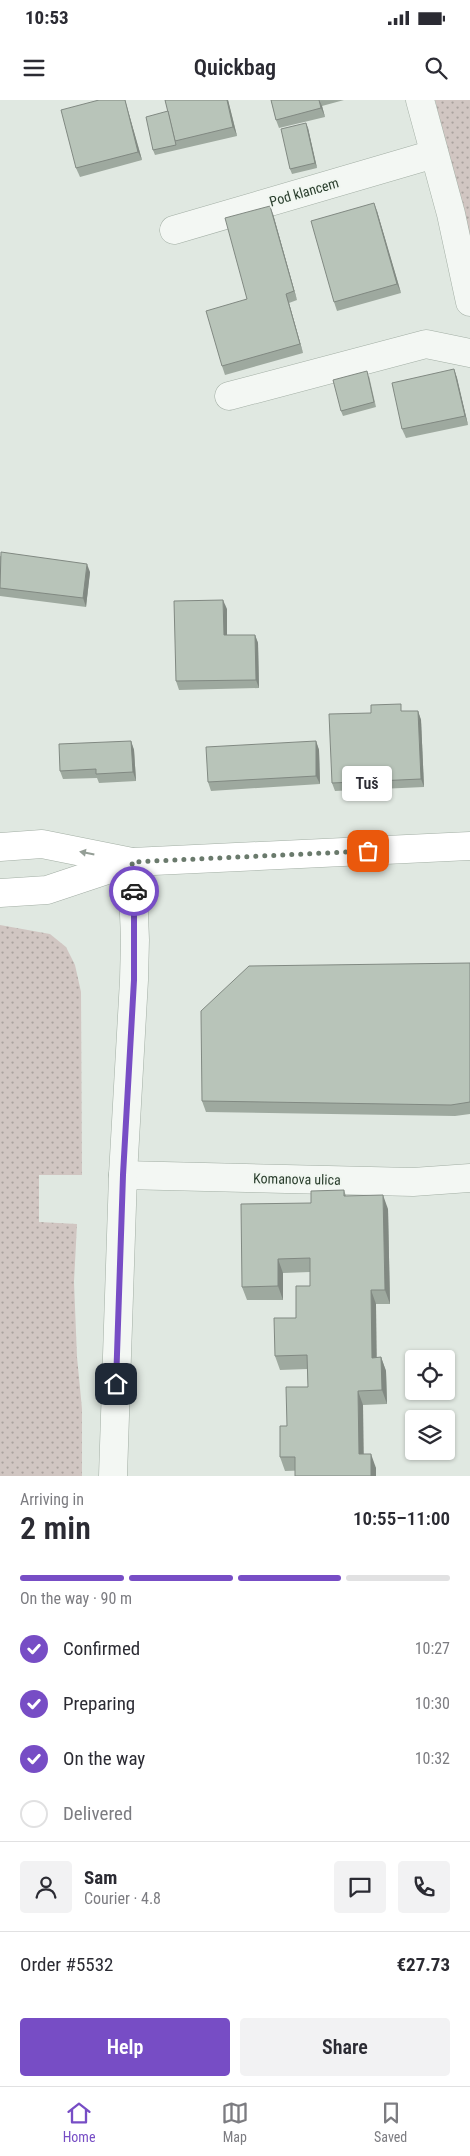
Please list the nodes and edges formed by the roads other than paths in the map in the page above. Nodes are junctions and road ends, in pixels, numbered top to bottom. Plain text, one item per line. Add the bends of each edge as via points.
1 (420, 100) edge
2 (434, 154) junction
3 (174, 230) dead end
4 (470, 302) edge
5 (470, 353) edge
6 (228, 396) dead end
7 (470, 846) edge
8 (0, 847) edge
9 (132, 862) junction
10 (0, 893) edge
11 (123, 1175) junction
12 (470, 1178) edge
13 (112, 1476) edge

1 - 2 street
2 - 3 street, Pod klancem
2 - 4 street
5 - 6 street via 426,344
7 - 9 main road
9 -> 8 main road via 42,844
9 - 10 main road via 46,890
9 - 11 street via 134,980
11 - 12 street, Komanova ulica via 413,1182
11 - 13 street

